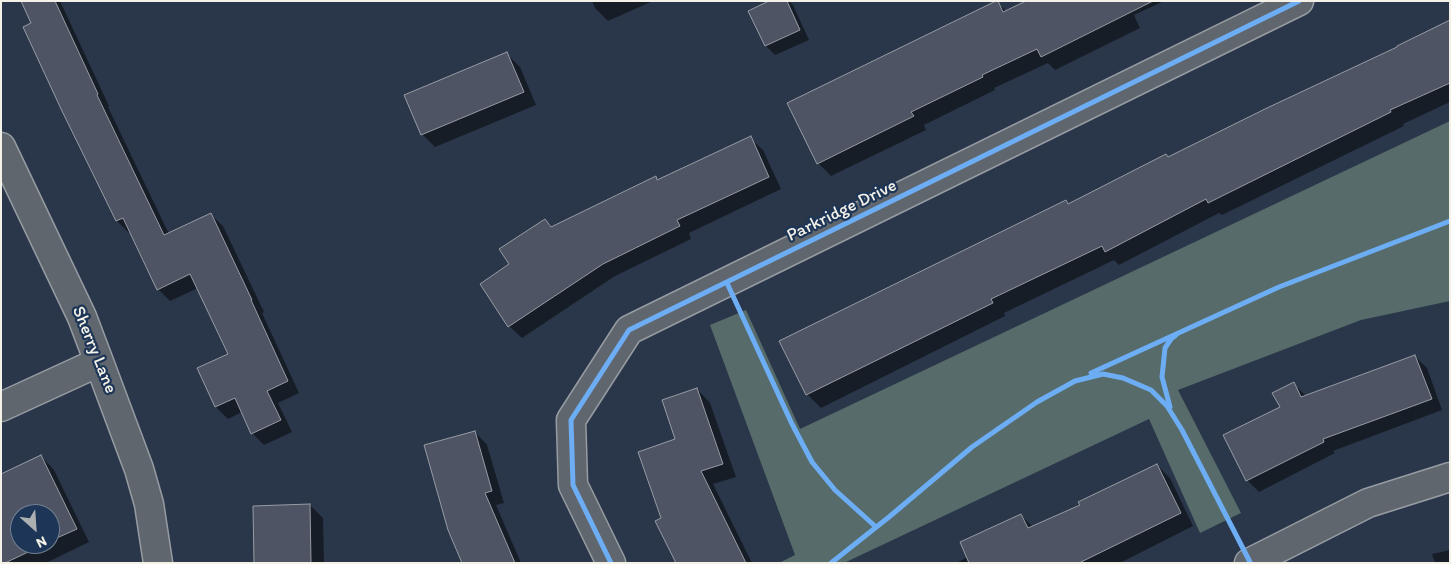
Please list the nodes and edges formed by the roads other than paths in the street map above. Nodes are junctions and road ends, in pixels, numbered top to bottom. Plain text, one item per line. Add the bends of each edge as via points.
1 (1299, 1) edge
2 (1, 147) edge
3 (100, 362) junction
4 (1, 407) edge
5 (1450, 477) edge
6 (158, 563) edge
7 (612, 563) edge
8 (1249, 563) edge

1 - 7 street, Parkridge Drive via 629,330 571,420 573,484
2 - 3 street, Sherry Lane
3 - 4 street
3 - 6 street, Sherry Lane via 139,469 149,504
5 - 8 street via 1368,503

